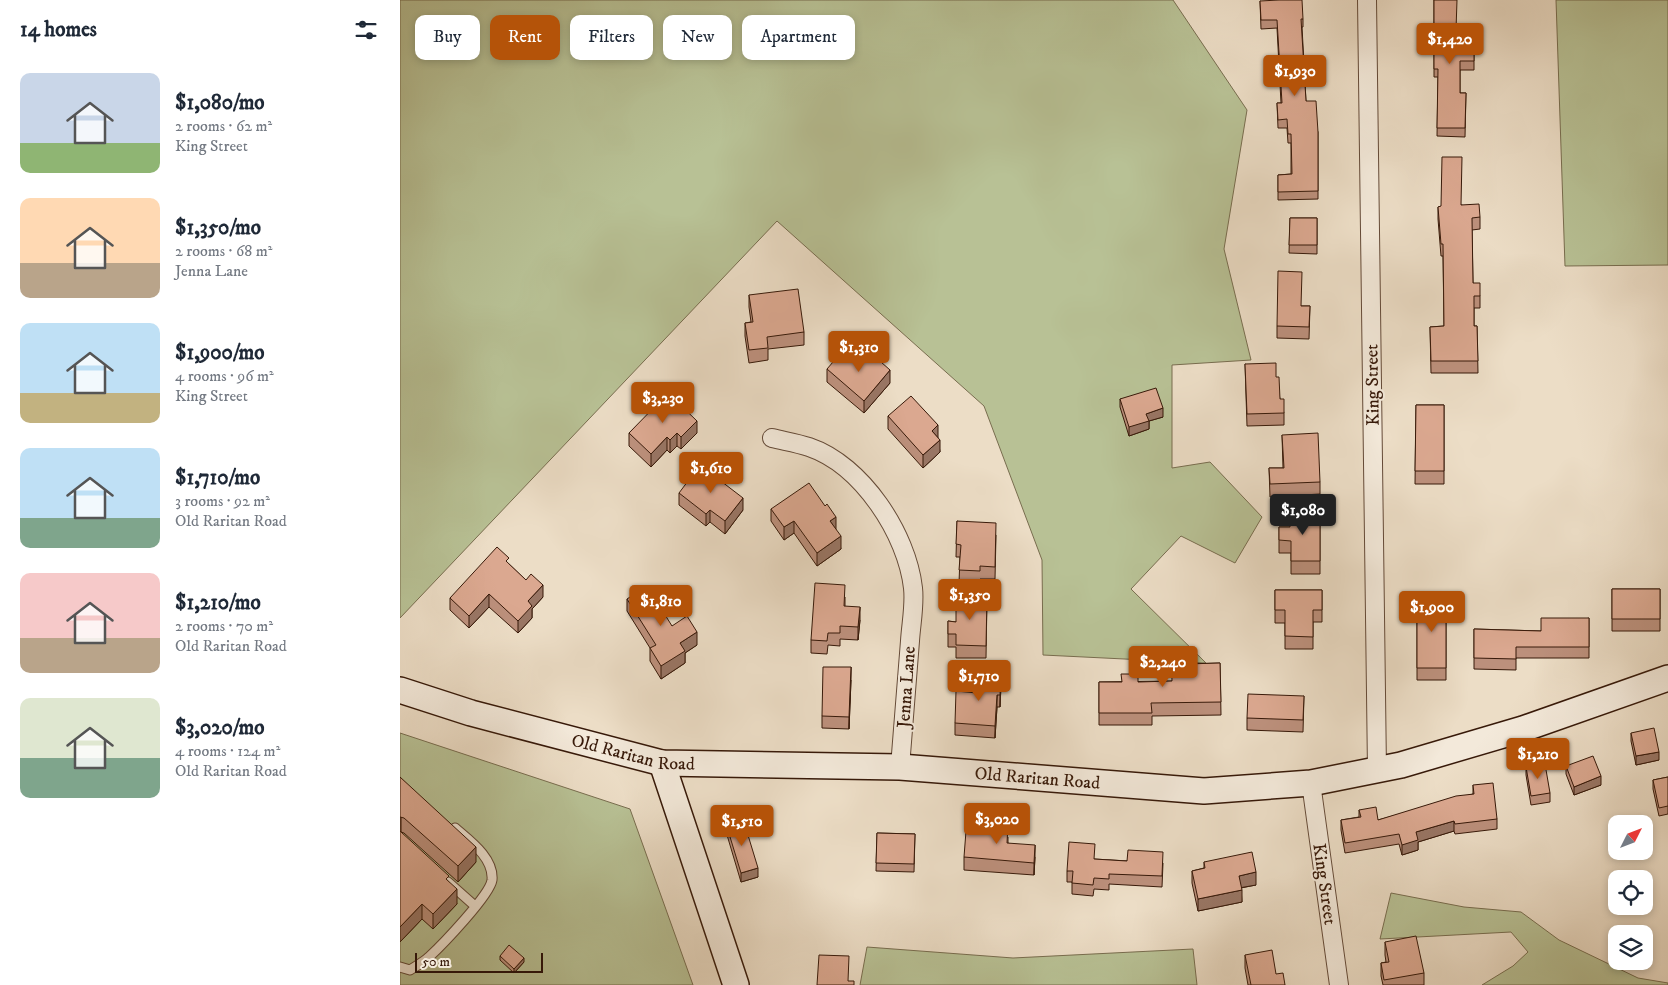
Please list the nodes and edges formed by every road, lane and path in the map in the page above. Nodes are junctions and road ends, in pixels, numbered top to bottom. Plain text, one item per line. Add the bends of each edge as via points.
1 (1367, 0) edge
2 (772, 438) dead end
3 (1668, 678) edge
4 (400, 690) edge
5 (662, 763) junction
6 (900, 767) junction
7 (1377, 770) junction
8 (1311, 783) junction
9 (450, 824) edge
10 (441, 875) edge
11 (475, 906) junction
12 (400, 967) edge
13 (736, 985) edge
14 (1339, 985) edge

1 - 7 street, King Street
2 - 6 street, Jenna Lane via 810,447 842,466 870,493 901,542 914,589
3 - 7 street, Old Raritan Road via 1523,729
4 - 5 street, Old Raritan Road via 471,713
5 - 6 street, Old Raritan Road
5 - 13 street
6 - 8 street, Old Raritan Road via 1204,791
7 - 8 street, Old Raritan Road
8 - 14 street, King Street
9 - 11 lane via 478,848 488,863 492,880
10 - 11 lane
11 - 12 lane via 428,958 410,970

